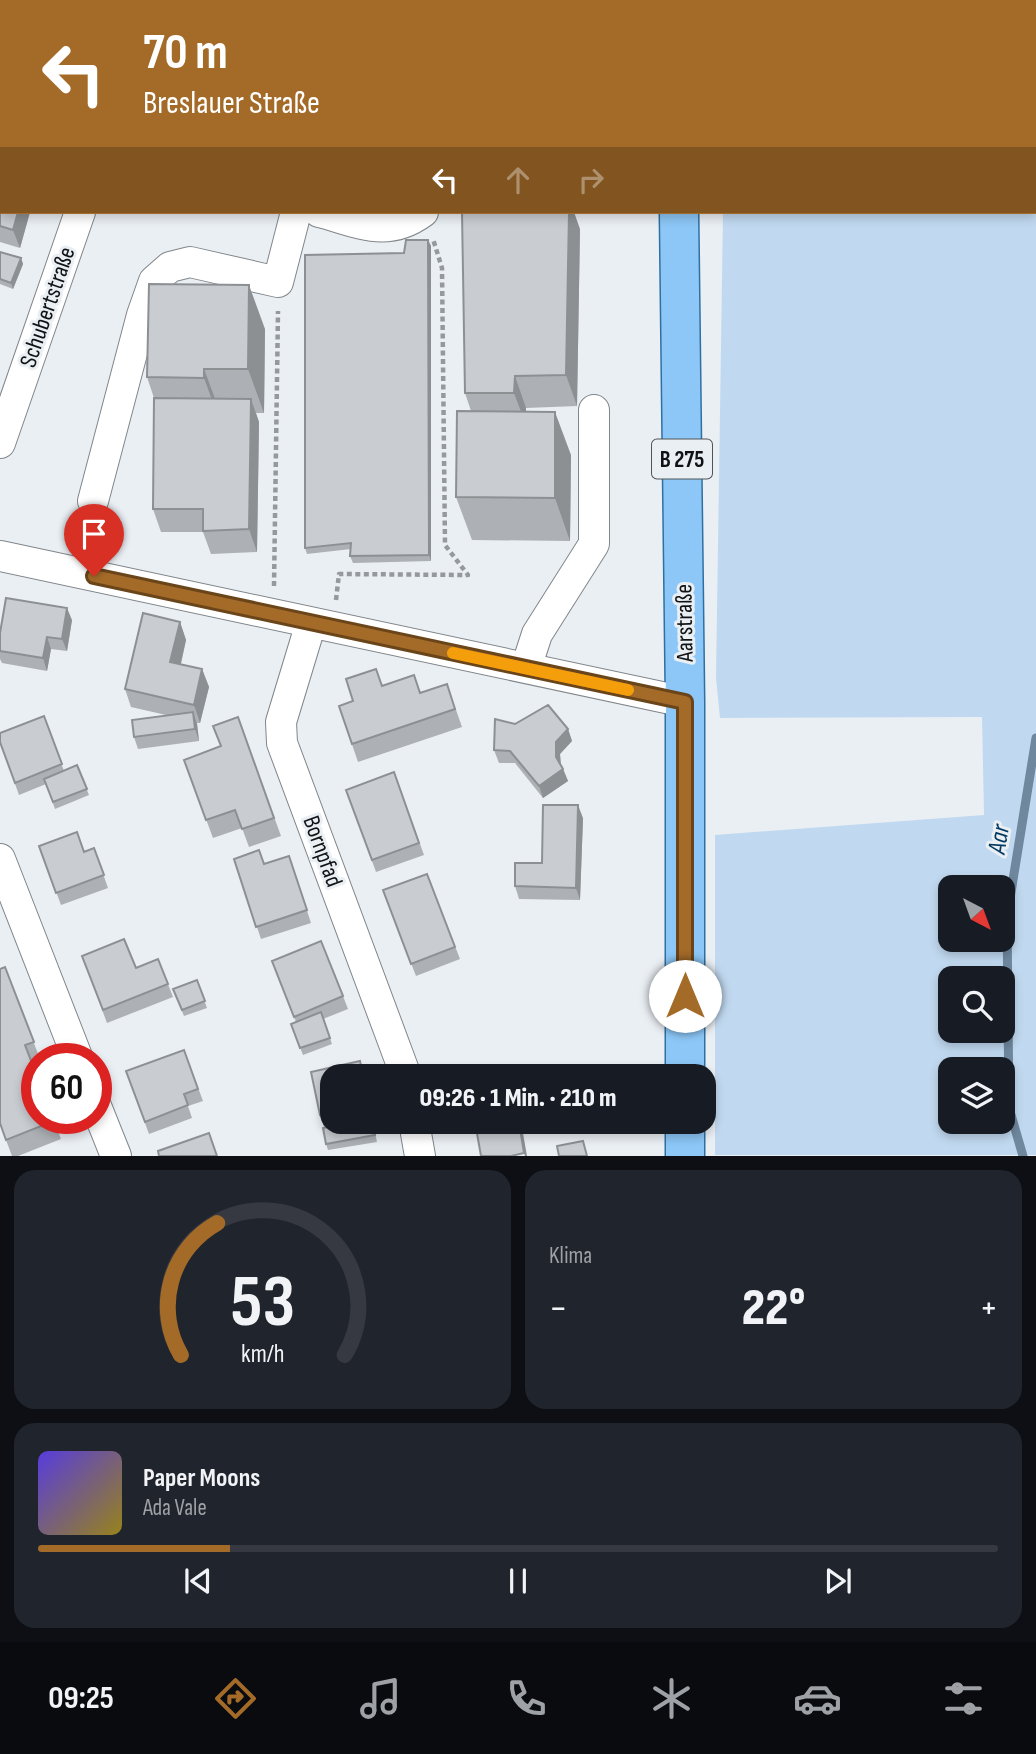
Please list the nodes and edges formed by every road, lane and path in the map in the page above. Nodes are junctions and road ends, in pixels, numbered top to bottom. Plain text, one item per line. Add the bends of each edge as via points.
1 (79, 214) edge
2 (295, 214) edge
3 (326, 214) edge
4 (679, 214) edge
5 (427, 223) edge
6 (278, 282) junction
7 (594, 410) dead end
8 (0, 443) edge
9 (93, 501) dead end
10 (0, 556) edge
11 (274, 615) junction
12 (322, 625) junction
13 (526, 668) junction
14 (685, 702) junction
15 (0, 859) edge
16 (72, 1043) edge
17 (402, 1064) edge
18 (685, 1064) edge
19 (107, 1134) edge
20 (416, 1134) edge
21 (685, 1134) edge
22 (116, 1156) edge
23 (420, 1156) edge
24 (685, 1156) edge

1 - 8 street, Schubertstraße
2 - 6 street
3 - 5 street via 386,228
4 - 14 main road, Aarstraße / B 275
5 - 12 path via 442,268 445,544 468,575 339,575
6 - 9 street via 190,262 170,267 154,281
6 - 11 path
7 - 13 street via 594,544 537,634
10 - 11 street
11 - 12 street
12 - 13 street
12 - 17 street, Bornpfad via 281,722 282,743
13 - 14 street
14 - 18 main road, Aarstraße / B 275
15 - 16 street
19 - 22 street
20 - 23 street
21 - 24 main road

